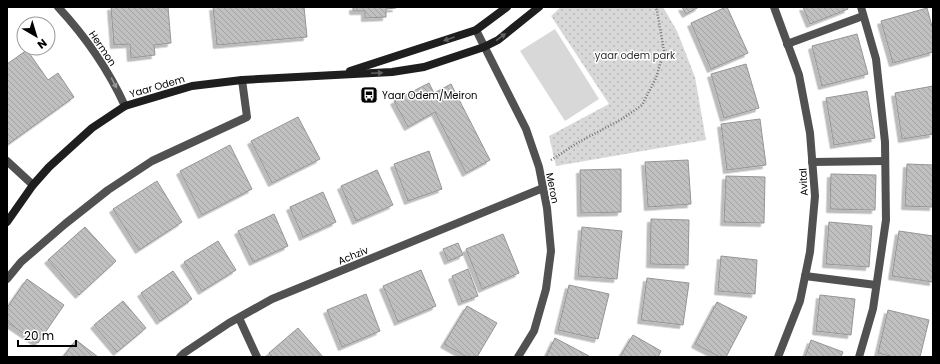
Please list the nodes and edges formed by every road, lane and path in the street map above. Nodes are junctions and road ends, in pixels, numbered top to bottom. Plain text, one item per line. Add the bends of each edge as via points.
1 (58, 7) edge
2 (507, 7) edge
3 (539, 7) edge
4 (655, 7) edge
5 (774, 7) edge
6 (861, 7) edge
7 (863, 16) junction
8 (476, 30) junction
9 (787, 44) junction
10 (484, 47) junction
11 (338, 75) junction
12 (242, 80) junction
13 (125, 106) junction
14 (7, 161) edge
15 (885, 161) junction
16 (812, 162) junction
17 (539, 167) junction
18 (33, 185) junction
19 (543, 188) junction
20 (7, 222) edge
21 (805, 276) junction
22 (7, 279) edge
23 (876, 285) junction
24 (239, 318) junction
25 (180, 357) edge
26 (257, 357) edge
27 (518, 357) edge
28 (778, 357) edge
29 (859, 357) edge

1 -> 13 street, Hermon via 92,47
2 - 8 street, Yaar Odem
10 -> 3 street, Yaar Odem via 498,40
4 - 17 path via 658,11 664,51 656,78 642,105
5 - 9 street, Avital
6 - 7 street
7 - 9 street
7 - 15 street via 876,59
8 - 10 street, Meron
8 -> 11 street, Yaar Odem
9 - 16 street, Avital via 799,75 810,133
11 -> 10 street, Yaar Odem via 392,72 424,67
10 - 17 street, Meron via 526,129
11 - 12 street, Yaar Odem
12 - 13 street, Yaar Odem via 192,86
12 - 22 street via 247,117 152,161 108,190 21,262
13 - 18 street, Yaar Odem via 92,128
14 - 18 street
15 - 16 street
15 - 23 street via 886,220
16 - 21 street, Avital via 815,196
17 - 19 street, Meron
18 - 20 street, Yaar Odem
19 - 24 street, Achziv via 272,299
19 - 27 street, Meron via 551,251 546,289 534,331
21 - 23 street
21 - 28 street, Avital via 800,301
23 - 29 street via 873,309
24 - 25 street, Achziv
24 - 26 street

